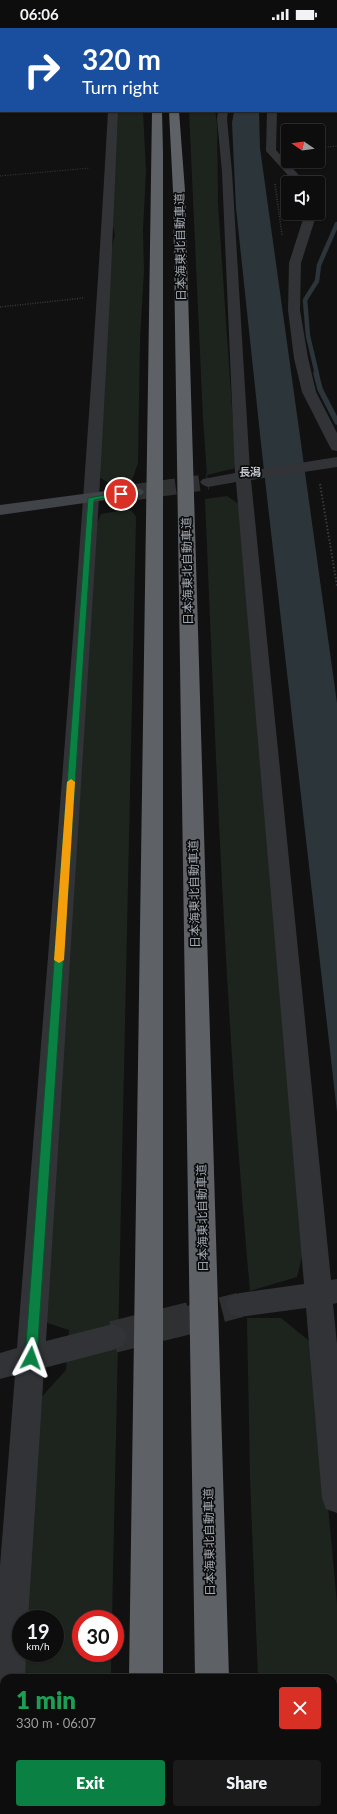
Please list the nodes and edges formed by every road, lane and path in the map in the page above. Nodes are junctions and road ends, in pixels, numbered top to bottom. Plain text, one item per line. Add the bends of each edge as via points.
1 (113, 112) edge
2 (157, 112) edge
3 (174, 112) edge
4 (223, 112) edge
5 (272, 112) edge
6 (337, 146) edge
7 (325, 147) edge
8 (271, 150) junction
9 (111, 166) junction
10 (0, 176) edge
11 (295, 176) edge
12 (309, 220) edge
13 (295, 263) junction
14 (104, 296) junction
15 (0, 307) edge
16 (337, 447) edge
17 (337, 462) edge
18 (311, 474) junction
19 (246, 476) junction
20 (208, 482) tunnel mouth
21 (136, 492) tunnel mouth
22 (91, 498) junction
23 (0, 510) edge
24 (337, 586) edge
25 (327, 1292) edge
26 (240, 1305) tunnel mouth
27 (113, 1337) tunnel mouth
28 (31, 1358) junction
29 (0, 1366) edge
30 (337, 1498) edge
31 (8, 1674) edge
32 (146, 1674) edge
33 (212, 1674) edge

1 - 9 street
2 - 32 highway, 日本海東北自動車道
3 - 33 highway, 日本海東北自動車道 via 179,199
4 - 19 street
5 - 8 street
6 - 7 path
8 - 11 street
8 - 13 path via 284,252
9 - 10 path
9 - 14 street
12 - 13 street
13 - 16 street via 294,310 309,392
14 - 15 path
14 - 22 street
17 - 18 street
18 - 19 street
18 - 24 path via 321,485
19 - 20 street
19 - 25 street
21 - 22 street
22 - 23 street
22 - 28 street
25 - 26 street
25 - 30 street
27 - 28 street
28 - 29 street
28 - 31 street

